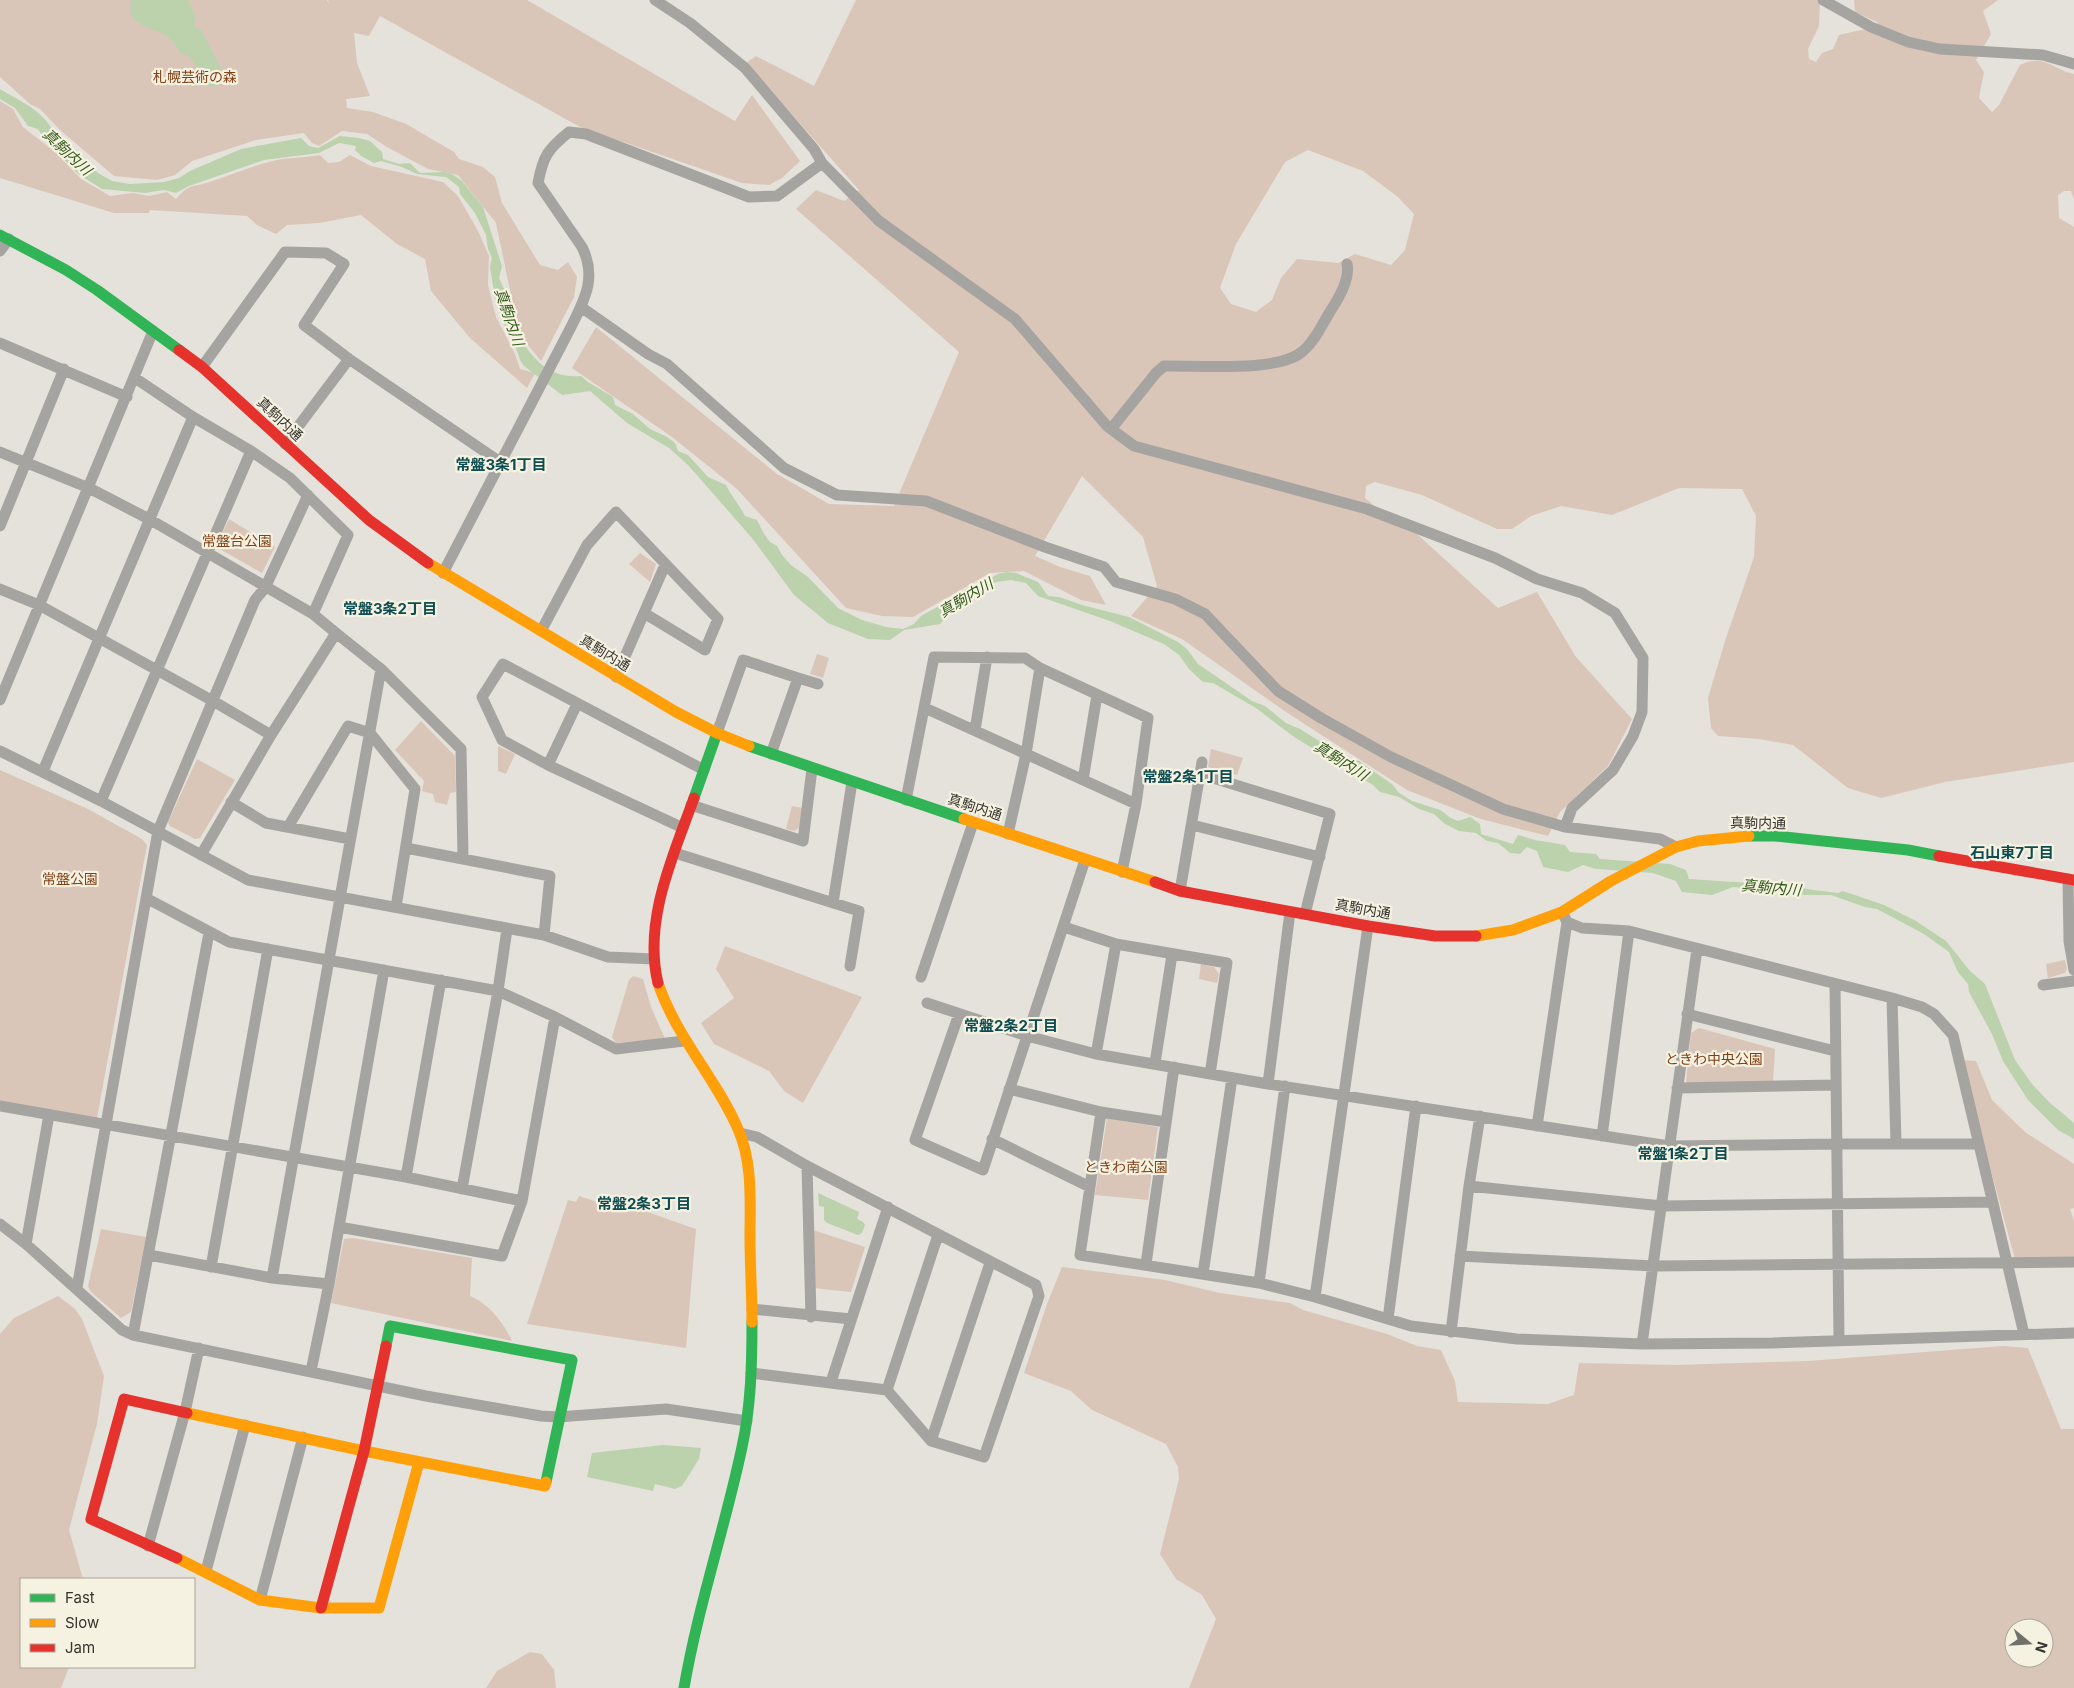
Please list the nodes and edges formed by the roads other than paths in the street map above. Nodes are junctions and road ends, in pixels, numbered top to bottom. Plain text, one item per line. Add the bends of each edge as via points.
1 (655, 0) edge
2 (1822, 0) edge
3 (2074, 64) edge
4 (822, 163) junction
5 (5, 237) edge
6 (0, 251) edge
7 (1347, 264) dead end
8 (582, 307) junction
9 (153, 331) junction
10 (1, 348) edge
11 (349, 360) junction
12 (202, 367) junction
13 (64, 369) junction
14 (135, 378) junction
15 (127, 397) junction
16 (193, 417) junction
17 (1112, 429) junction
18 (285, 444) junction
19 (251, 451) junction
20 (0, 452) edge
21 (26, 462) junction
22 (500, 462) junction
23 (89, 488) junction
24 (308, 495) junction
25 (149, 520) junction
26 (0, 526) edge
27 (206, 553) junction
28 (665, 564) junction
29 (443, 573) junction
30 (265, 588) junction
31 (0, 589) edge
32 (39, 605) junction
33 (644, 613) junction
34 (313, 614) junction
35 (542, 632) junction
36 (336, 633) junction
37 (99, 638) junction
38 (987, 657) junction
39 (1040, 668) junction
40 (381, 669) junction
41 (156, 671) junction
42 (616, 677) junction
43 (798, 678) junction
44 (818, 684) dead end
45 (1097, 694) junction
46 (0, 700) edge
47 (213, 701) junction
48 (577, 704) junction
49 (926, 708) junction
50 (975, 730) junction
51 (370, 733) junction
52 (718, 733) junction
53 (270, 736) junction
54 (0, 751) edge
55 (771, 754) junction
56 (1026, 754) junction
57 (1202, 762) dead end
58 (548, 765) junction
59 (812, 769) junction
60 (704, 770) junction
61 (43, 771) junction
62 (1200, 774) junction
63 (1083, 780) junction
64 (852, 782) junction
65 (906, 800) junction
66 (101, 801) junction
67 (231, 802) junction
68 (1136, 804) junction
69 (691, 805) junction
70 (973, 823) junction
71 (1192, 825) junction
72 (288, 827) junction
73 (1566, 827) junction
74 (683, 828) junction
75 (158, 831) junction
76 (1008, 834) junction
77 (350, 839) junction
78 (1676, 847) junction
79 (406, 848) junction
80 (675, 853) junction
81 (201, 855) junction
82 (1320, 857) junction
83 (463, 859) junction
84 (1085, 860) junction
85 (1122, 872) junction
86 (2071, 879) edge
87 (1180, 891) junction
88 (340, 897) junction
89 (146, 898) junction
90 (833, 902) junction
91 (396, 908) junction
92 (1290, 912) junction
93 (1305, 914) junction
94 (1565, 917) junction
95 (1368, 926) junction
96 (1064, 927) junction
97 (507, 929) junction
98 (1629, 931) junction
99 (209, 933) junction
100 (544, 935) junction
101 (1116, 944) junction
102 (268, 949) junction
103 (1697, 949) junction
104 (1172, 955) junction
105 (654, 959) junction
106 (329, 960) junction
107 (850, 966) dead end
108 (384, 970) junction
109 (2074, 970) edge
110 (921, 977) dead end
111 (441, 980) junction
112 (2074, 981) edge
113 (1835, 984) junction
114 (2043, 985) dead end
115 (498, 991) junction
116 (1892, 998) junction
117 (927, 1003) dead end
118 (959, 1014) junction
119 (1687, 1014) junction
120 (555, 1017) junction
121 (1027, 1036) junction
122 (684, 1041) junction
123 (1835, 1051) junction
124 (1096, 1054) junction
125 (1155, 1064) junction
126 (1174, 1067) junction
127 (1210, 1074) junction
128 (1232, 1078) junction
129 (1268, 1084) junction
130 (1835, 1085) junction
131 (1285, 1086) junction
132 (1677, 1088) junction
133 (1009, 1089) junction
134 (1344, 1095) junction
135 (0, 1106) edge
136 (1416, 1106) junction
137 (1101, 1112) junction
138 (48, 1115) junction
139 (1480, 1116) junction
140 (1166, 1122) junction
141 (106, 1126) junction
142 (1537, 1126) junction
143 (740, 1133) junction
144 (1602, 1136) junction
145 (171, 1137) junction
146 (992, 1139) junction
147 (1836, 1144) junction
148 (1896, 1144) junction
149 (1979, 1144) junction
150 (1669, 1146) junction
151 (232, 1148) junction
152 (294, 1159) junction
153 (807, 1166) junction
154 (350, 1168) junction
155 (406, 1177) junction
156 (1469, 1186) junction
157 (1090, 1187) junction
158 (462, 1188) junction
159 (522, 1201) junction
160 (1992, 1202) junction
161 (1837, 1204) junction
162 (1662, 1206) junction
163 (888, 1207) junction
164 (0, 1224) edge
165 (339, 1227) junction
166 (938, 1235) junction
167 (26, 1244) junction
168 (149, 1256) junction
169 (1460, 1256) junction
170 (2074, 1262) edge
171 (990, 1263) junction
172 (1838, 1263) junction
173 (1146, 1264) junction
174 (2007, 1264) junction
175 (1654, 1266) junction
176 (211, 1267) junction
177 (1203, 1274) junction
178 (272, 1278) junction
179 (1259, 1283) junction
180 (329, 1284) junction
181 (77, 1288) junction
182 (1315, 1297) junction
183 (752, 1310) junction
184 (811, 1317) junction
185 (1388, 1319) junction
186 (851, 1320) junction
187 (1451, 1332) junction
188 (2074, 1333) edge
189 (133, 1334) junction
190 (2024, 1334) junction
191 (1839, 1340) junction
192 (1642, 1344) junction
193 (199, 1348) junction
194 (311, 1371) junction
195 (751, 1373) junction
196 (831, 1382) junction
197 (379, 1386) junction
198 (887, 1390) junction
199 (185, 1412) junction
200 (558, 1417) junction
201 (747, 1421) junction
202 (245, 1425) junction
203 (303, 1438) junction
204 (931, 1441) junction
205 (364, 1451) junction
206 (419, 1462) junction
207 (148, 1546) junction
208 (206, 1571) junction
209 (260, 1600) junction
210 (321, 1608) junction
211 (684, 1688) edge

1 - 4 street via 690,23 745,68 814,149
2 - 3 street via 1871,27 1908,42 1940,49 2043,55
4 - 8 street via 777,196 749,196 586,134 570,132 553,145 542,162 538,183 587,257 589,283
4 - 17 street via 878,221 1015,319
5 - 6 street
5 - 9 main road, 真駒内通 via 66,270
7 - 17 street via 1349,272 1336,303 1303,352 1286,361 1240,366 1164,366
8 - 22 street
8 - 73 street via 667,364 784,468 837,495 926,501 1104,566 1116,582 1175,599 1205,614 1278,691 1390,757 1503,810
9 - 12 main road, 真駒内通
9 - 14 street
10 - 13 street
11 - 12 street via 304,325 344,264 326,253 285,252
11 - 18 street
11 - 22 street
12 - 18 main road, 真駒内通
13 - 15 street
13 - 21 street
14 - 15 street
14 - 16 street
15 - 23 street
16 - 19 street
16 - 25 street
17 - 73 street via 1134,446 1148,451 1367,509 1495,558 1537,579 1582,593 1615,613 1642,658 1642,712 1633,736 1613,770 1572,808
18 - 29 main road, 真駒内通 via 369,520
19 - 24 street
19 - 27 street
20 - 21 street
21 - 23 street
21 - 26 street
22 - 29 street
23 - 25 street
23 - 32 street
24 - 30 street
24 - 34 street via 348,535
25 - 27 street
25 - 37 street
27 - 30 street
27 - 41 street
28 - 33 street
28 - 33 street via 718,619 705,650
28 - 35 street via 616,512 587,545
29 - 35 main road, 真駒内通
30 - 34 street
30 - 47 street via 255,600
31 - 32 street
32 - 37 street
32 - 46 street
33 - 42 street
34 - 36 street
35 - 42 main road, 真駒内通
36 - 40 street
36 - 53 street
37 - 41 street
37 - 61 street
38 - 39 street via 1025,658
38 - 49 street via 934,657
38 - 50 street
39 - 45 street
39 - 56 street
40 - 51 street
40 - 83 street via 461,749
41 - 47 street
41 - 66 street
42 - 52 main road, 真駒内通
43 - 44 street
43 - 52 street via 742,660
43 - 55 street
45 - 63 street
45 - 68 street via 1148,718
47 - 53 street
47 - 75 street
48 - 58 street
48 - 58 street via 503,664 482,697 502,740
48 - 60 street
49 - 50 street
49 - 65 street
50 - 56 street
51 - 72 street via 348,726
51 - 77 street
51 - 79 street via 415,789
52 - 55 main road, 真駒内通
52 - 60 main road
53 - 67 street
54 - 61 street
55 - 59 main road, 真駒内通
56 - 63 street
56 - 76 street
57 - 62 street
58 - 74 street
59 - 64 main road, 真駒内通
59 - 69 street via 803,841
60 - 69 main road
61 - 66 street
62 - 71 street
62 - 82 street via 1330,814
63 - 68 street
64 - 65 main road, 真駒内通
64 - 90 street
65 - 70 main road, 真駒内通
66 - 75 street
67 - 72 street via 266,823
67 - 81 street
68 - 85 street
69 - 74 main road
70 - 76 main road, 真駒内通
70 - 110 street
71 - 82 street
71 - 87 street
72 - 77 street
73 - 78 street via 1660,839
74 - 80 main road
75 - 81 street
75 - 89 street
76 - 84 main road, 真駒内通
77 - 88 street
78 - 86 main road, 真駒内通 via 1720,838 1776,836 1935,854
78 - 94 main road, 真駒内通 via 1611,881
79 - 83 street
79 - 91 street
80 - 90 street
80 - 105 main road via 660,899
81 - 88 street via 248,880
82 - 93 street
83 - 100 street via 550,876
84 - 85 main road, 真駒内通
84 - 96 street
85 - 87 main road, 真駒内通
86 - 109 street via 2069,940
87 - 92 main road, 真駒内通
88 - 91 street
88 - 106 street
89 - 99 street
89 - 141 street
90 - 107 street via 859,911
91 - 97 street
92 - 93 main road, 真駒内通
92 - 129 street
93 - 95 main road, 真駒内通
94 - 95 main road, 真駒内通 via 1476,936 1435,936
94 - 98 street via 1582,928
94 - 142 street
95 - 134 street
96 - 101 street
96 - 121 street
97 - 100 street
97 - 115 street
98 - 103 street
98 - 144 street
99 - 102 street via 229,942
99 - 145 street
100 - 105 street via 608,957
101 - 104 street
101 - 124 street
102 - 106 street
102 - 151 street
103 - 113 street
103 - 119 street
104 - 125 street
104 - 127 street via 1227,963
105 - 122 main road via 670,1015
106 - 108 street
106 - 152 street
108 - 111 street
108 - 154 street
111 - 115 street
111 - 155 street
112 - 114 street
113 - 116 street
113 - 123 street
115 - 120 street
115 - 158 street
116 - 148 street
116 - 149 street via 1934,1014 1953,1035
117 - 118 street
118 - 121 street
118 - 146 street via 916,1140 983,1170
119 - 123 street
119 - 132 street
120 - 122 street via 616,1049
120 - 159 street
121 - 124 street
121 - 133 street
122 - 143 main road via 720,1092
123 - 130 street
124 - 125 street
125 - 126 street
126 - 127 street
126 - 140 street
127 - 128 street
128 - 129 street
128 - 177 street
129 - 131 street
130 - 132 street
130 - 147 street
131 - 134 street
131 - 179 street
132 - 150 street
133 - 137 street
133 - 146 street
134 - 136 street
134 - 182 street
135 - 138 street
136 - 139 street
136 - 185 street
137 - 140 street
137 - 157 street
138 - 141 street
138 - 167 street
139 - 142 street
139 - 156 street
140 - 173 street
141 - 145 street
141 - 181 street
142 - 144 street
143 - 153 street via 757,1137
143 - 183 main road via 749,1171
144 - 150 street
145 - 151 street
145 - 168 street
146 - 157 street
147 - 148 street
147 - 150 street
147 - 161 street
148 - 149 street
149 - 160 street
150 - 162 street
151 - 152 street
151 - 176 street
152 - 154 street
152 - 178 street
153 - 163 street
153 - 184 street
154 - 155 street
154 - 165 street
155 - 158 street
156 - 162 street
156 - 169 street
157 - 173 street via 1080,1255
158 - 159 street
159 - 165 street via 502,1256
160 - 161 street
160 - 174 street
161 - 162 street
161 - 172 street
162 - 175 street
163 - 166 street
163 - 186 street
164 - 167 street
165 - 180 street
166 - 171 street
166 - 198 street
167 - 181 street
168 - 176 street
168 - 189 street
169 - 175 street
169 - 187 street
170 - 174 street
171 - 204 street
171 - 204 street via 1036,1286 1039,1296 984,1457
172 - 174 street
172 - 175 street
172 - 191 street
173 - 177 street
174 - 190 street
175 - 192 street
176 - 178 street
177 - 179 street
178 - 180 street
179 - 182 street
180 - 194 street
181 - 189 street via 122,1330
182 - 185 street
183 - 184 street
183 - 195 main road
184 - 186 street
185 - 187 street
186 - 196 street
187 - 192 street
188 - 190 street
189 - 193 street
190 - 191 street
191 - 192 street
193 - 194 street
193 - 199 street
194 - 197 street
195 - 196 street
195 - 201 main road
196 - 198 street
197 - 200 street
197 - 200 main road via 390,1326 572,1360
197 - 205 main road
198 - 204 street
199 - 202 main road
199 - 207 street
199 - 207 main road via 124,1399 91,1519
200 - 201 street via 666,1409
200 - 206 main road via 545,1486
201 - 211 main road via 691,1647
202 - 203 main road
202 - 208 street
203 - 205 main road
203 - 209 street
205 - 206 main road
205 - 210 main road
206 - 210 main road via 379,1608
207 - 208 main road
208 - 209 main road
209 - 210 main road

